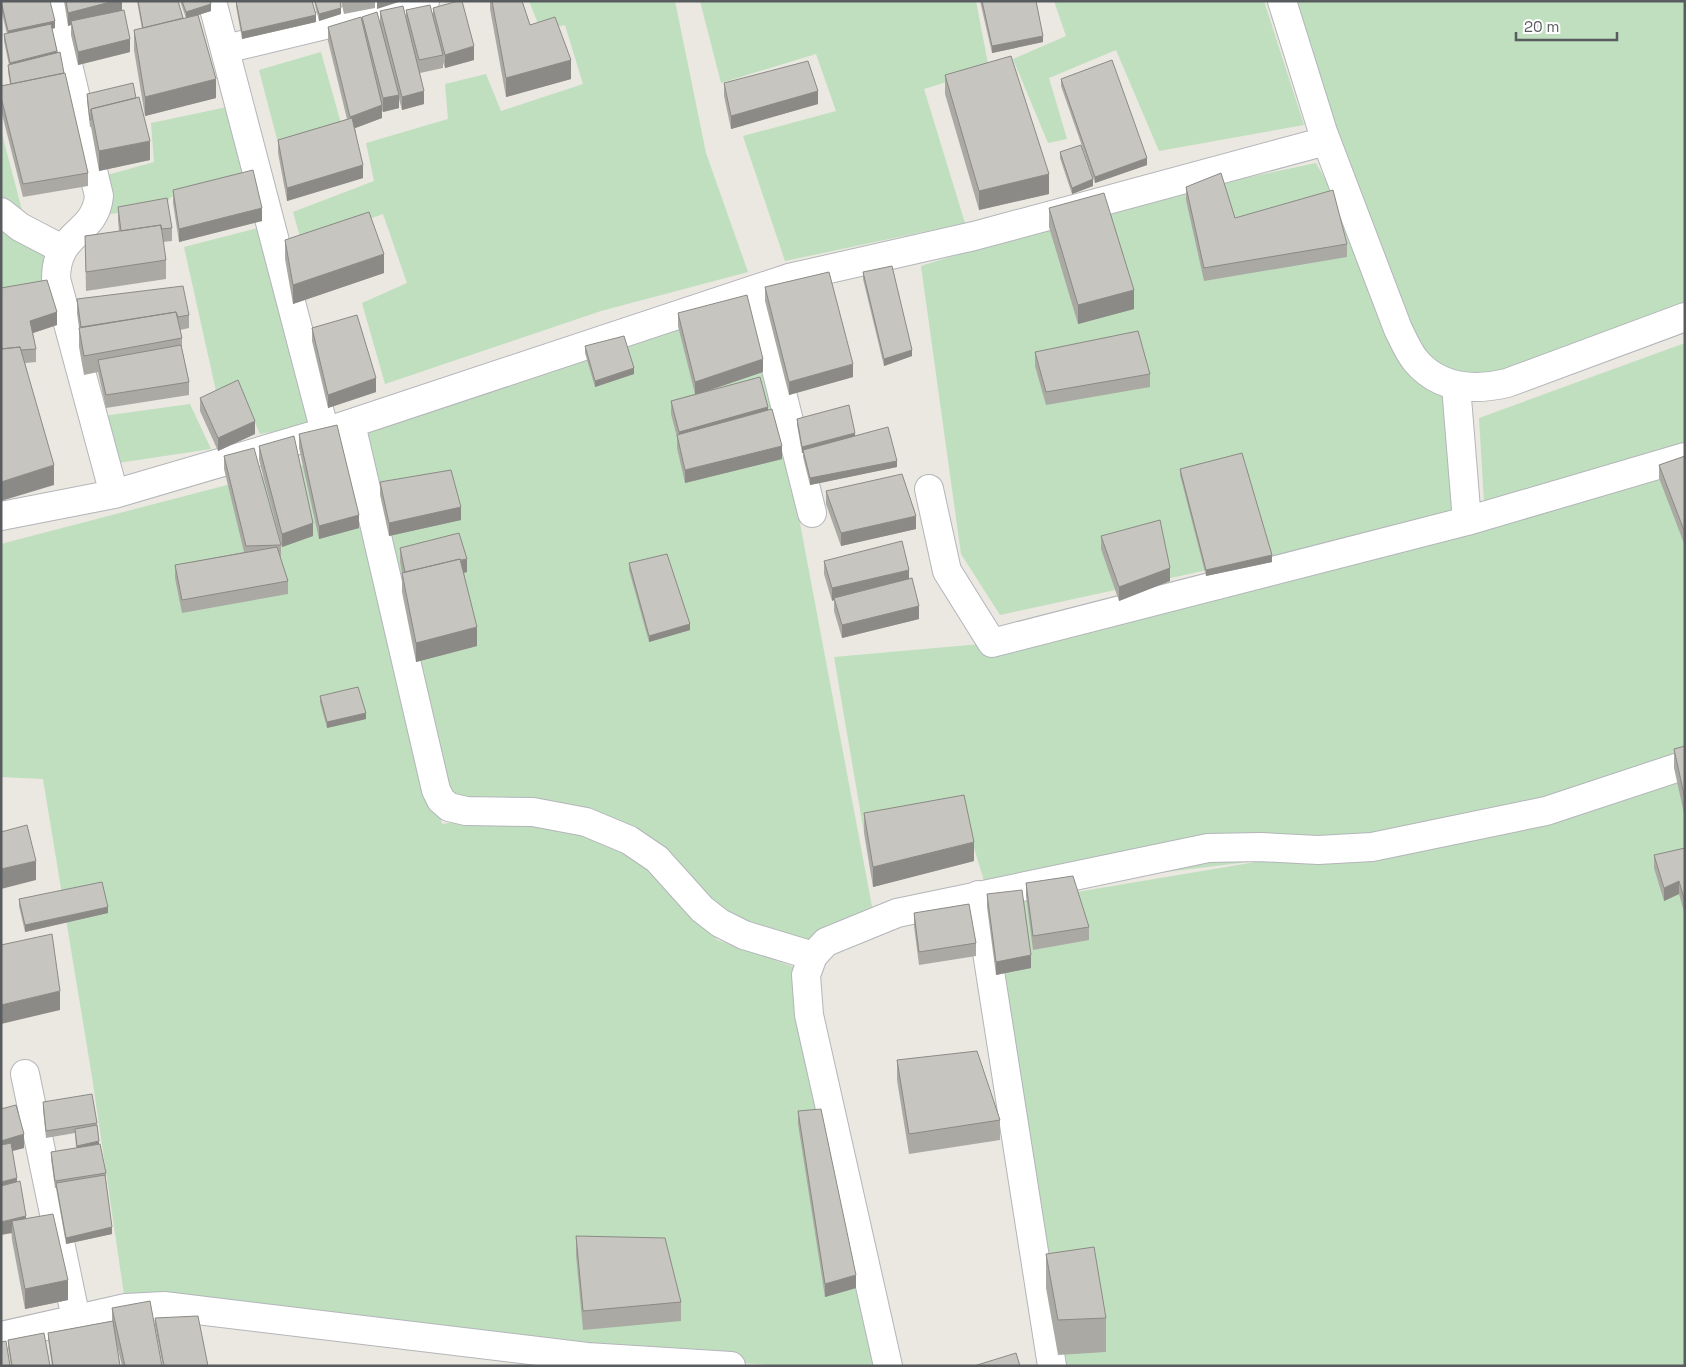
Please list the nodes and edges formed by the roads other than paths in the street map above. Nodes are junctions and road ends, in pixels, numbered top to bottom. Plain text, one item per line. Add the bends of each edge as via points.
1 (53, 1) edge
2 (212, 1) edge
3 (425, 1) edge
4 (1282, 1) edge
5 (225, 49) junction
6 (1326, 140) junction
7 (1, 212) edge
8 (62, 249) junction
9 (756, 289) junction
10 (1685, 317) edge
11 (1456, 386) junction
12 (351, 424) junction
13 (325, 432) junction
14 (1685, 457) edge
15 (929, 489) dead end
16 (114, 494) junction
17 (812, 514) dead end
18 (1, 516) edge
19 (1467, 521) junction
20 (1685, 765) edge
21 (978, 895) junction
22 (813, 956) junction
23 (25, 1074) dead end
24 (76, 1319) junction
25 (1, 1336) edge
26 (630, 1363) edge
27 (731, 1366) edge
28 (888, 1366) edge
29 (1052, 1366) edge

1 - 8 street via 100,196 94,216
2 - 5 street
3 - 5 street
4 - 6 street
5 - 13 street
6 - 9 street via 974,236 789,278
6 - 11 street via 1398,329 1414,359 1432,376
7 - 8 street via 20,227
8 - 16 street via 56,264 56,279
9 - 12 street
9 - 17 street
10 - 11 street via 1508,383 1484,389
11 - 19 street
12 - 13 street
12 - 22 street via 436,790 441,800 449,807 466,811 533,812 586,822 629,840 657,859 702,909 720,923 744,935
13 - 16 street
14 - 19 street
15 - 19 street via 947,571 992,643
16 - 18 street
20 - 21 street via 1546,810 1372,847 1318,850 1208,848
21 - 22 street via 897,913 826,942
21 - 29 street
22 - 28 street via 806,975 809,1015
23 - 24 street
24 - 25 street
24 - 26 street via 126,1308 164,1306
26 - 27 street

